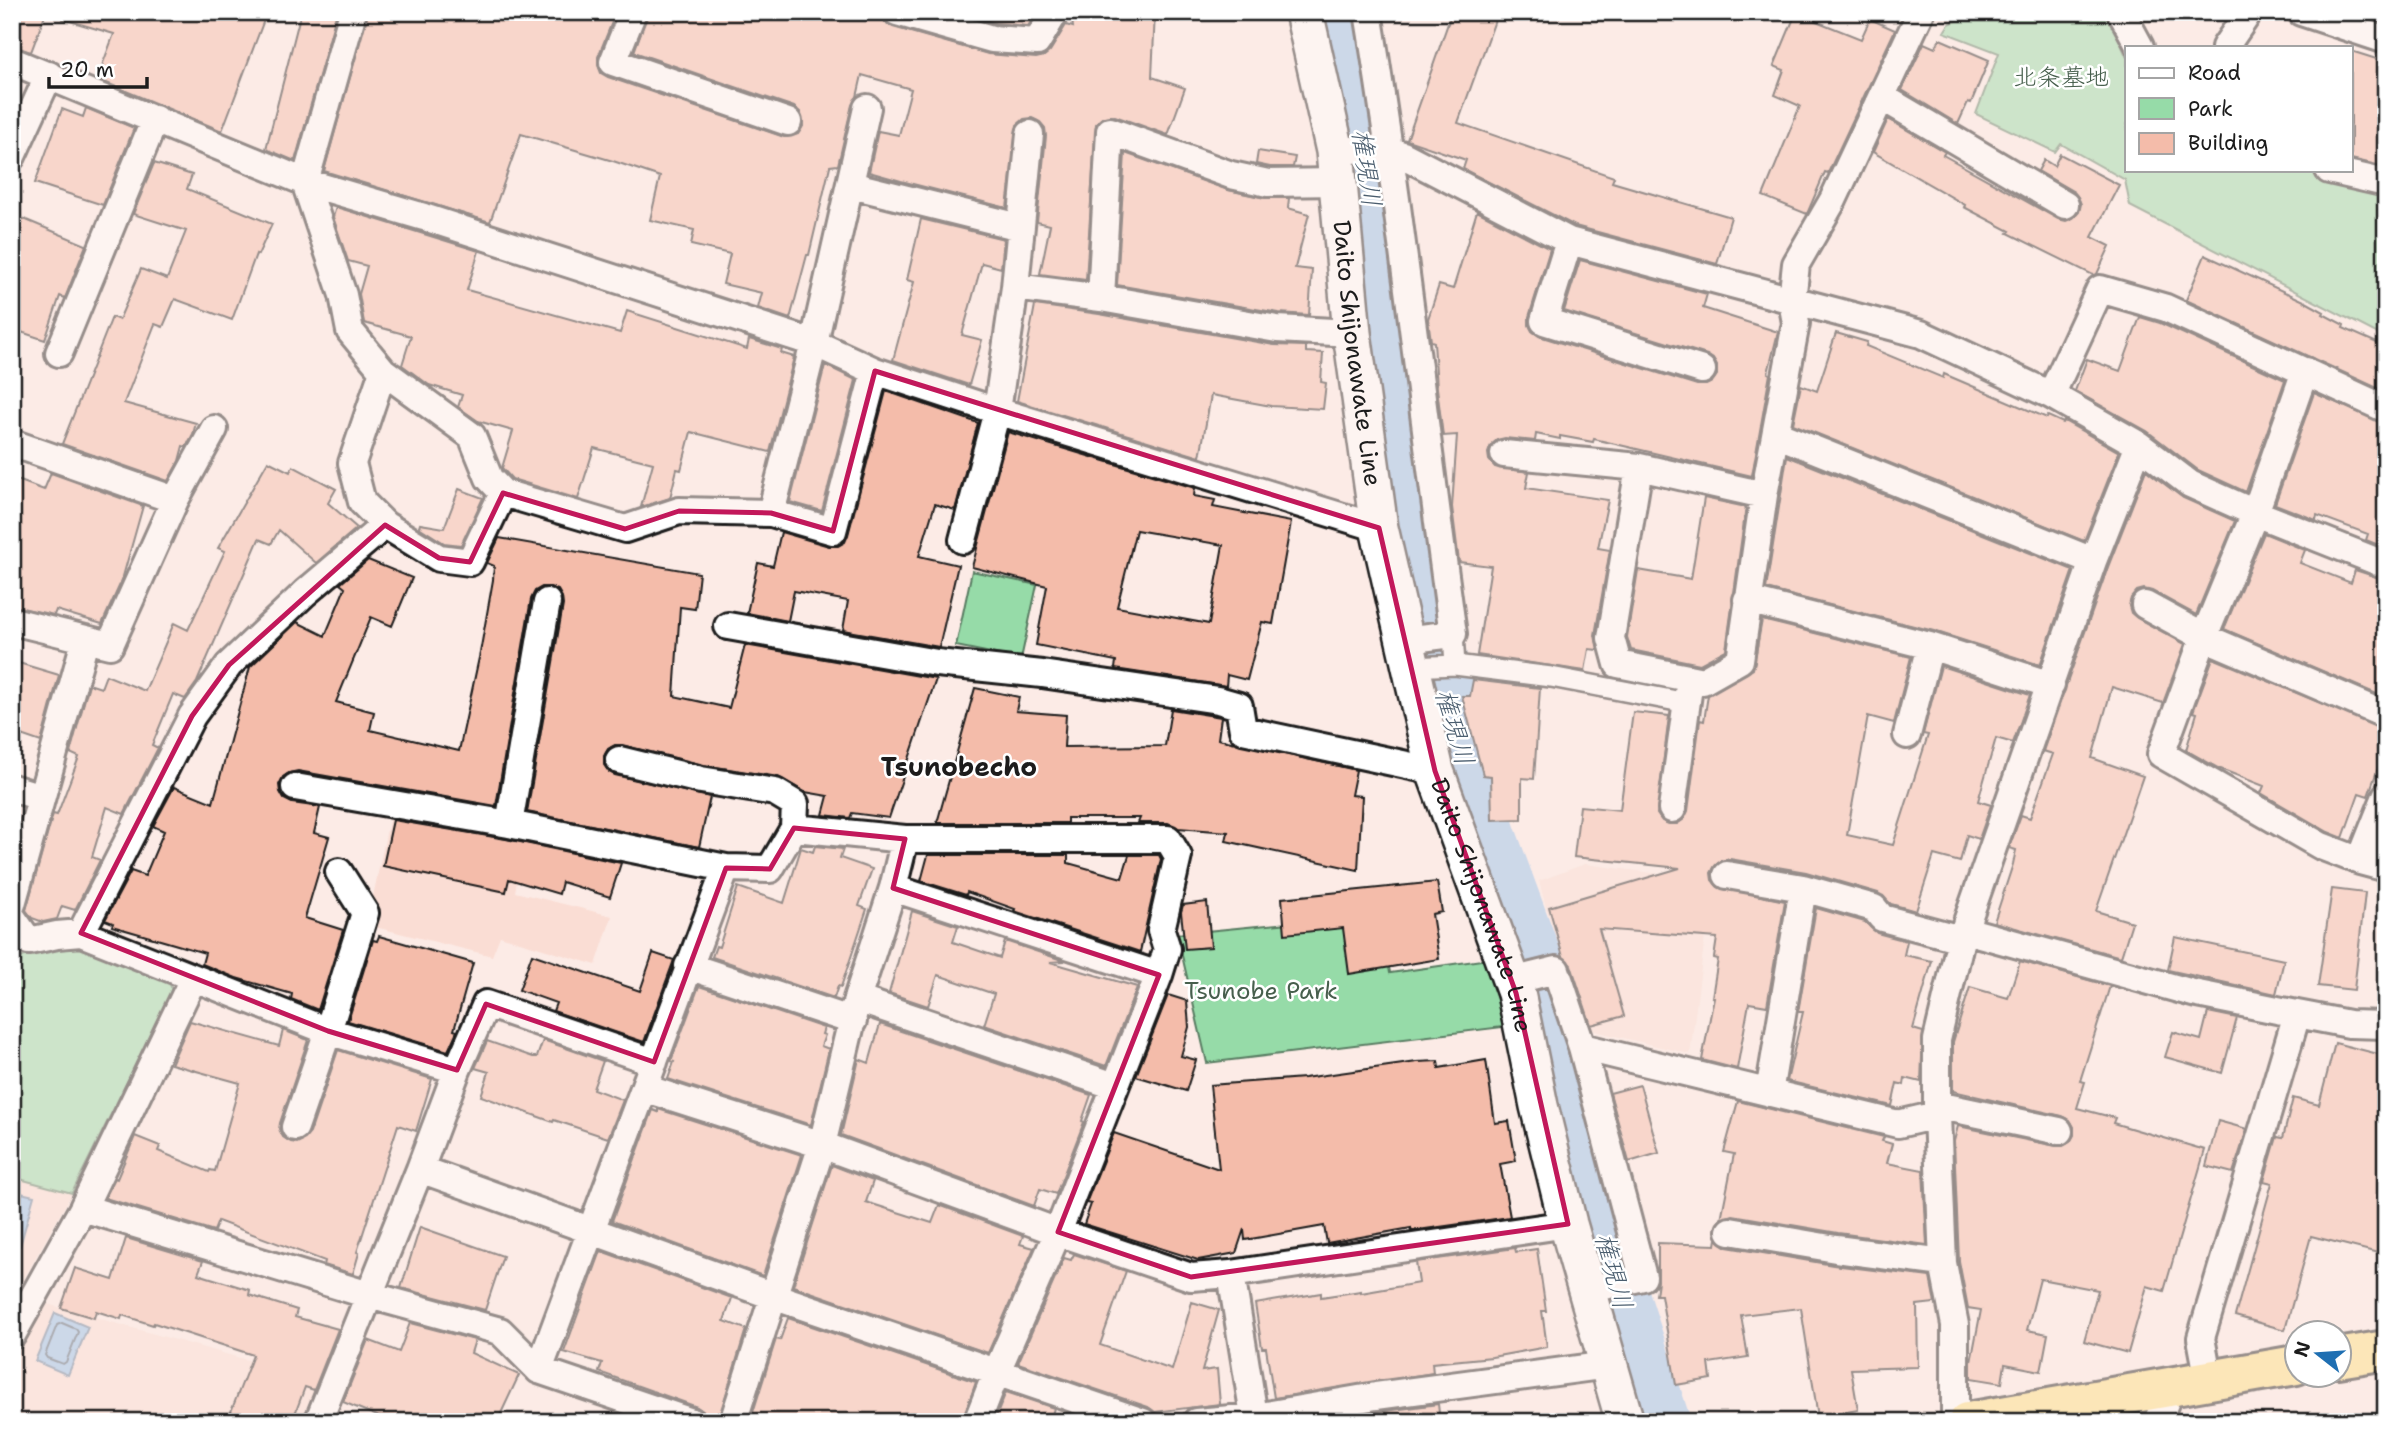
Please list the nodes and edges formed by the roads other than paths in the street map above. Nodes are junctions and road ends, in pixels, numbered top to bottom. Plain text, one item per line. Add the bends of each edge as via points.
1 (353, 12) edge
2 (633, 12) edge
3 (897, 12) edge
4 (1055, 12) edge
5 (1304, 12) edge
6 (1368, 12) edge
7 (1920, 12) edge
8 (2122, 12) edge
9 (2249, 12) edge
10 (2301, 12) edge
11 (2386, 40) edge
12 (2139, 46) edge
13 (2226, 46) edge
14 (12, 61) edge
15 (49, 75) junction
16 (1882, 97) junction
17 (867, 108) dead end
18 (155, 119) junction
19 (788, 122) dead end
20 (1030, 134) dead end
21 (14, 149) edge
22 (1386, 149) junction
23 (1337, 161) junction
24 (2338, 172) edge
25 (305, 182) junction
26 (2386, 183) edge
27 (851, 185) junction
28 (2065, 205) dead end
29 (1020, 227) junction
30 (1569, 241) junction
31 (1015, 287) junction
32 (1101, 298) junction
33 (1792, 301) junction
34 (1352, 332) junction
35 (814, 343) junction
36 (59, 353) dead end
37 (383, 370) junction
38 (1702, 370) dead end
39 (875, 371) junction
40 (2305, 371) junction
41 (2052, 395) junction
42 (2386, 409) edge
43 (997, 411) junction
44 (214, 429) dead end
45 (1776, 434) junction
46 (12, 443) edge
47 (2139, 445) junction
48 (1504, 454) dead end
49 (1639, 467) junction
50 (503, 493) junction
51 (1764, 495) junction
52 (175, 500) junction
53 (771, 513) junction
54 (2255, 513) junction
55 (385, 525) junction
56 (1379, 528) junction
57 (963, 540) dead end
58 (2093, 561) junction
59 (2386, 565) edge
60 (1747, 600) junction
61 (547, 603) dead end
62 (2145, 605) dead end
63 (12, 621) edge
64 (728, 626) dead end
65 (1453, 634) junction
66 (2204, 637) junction
67 (85, 640) junction
68 (1930, 646) junction
69 (1409, 653) junction
70 (1455, 665) junction
71 (2051, 685) junction
72 (1689, 691) junction
73 (2386, 715) edge
74 (1907, 735) dead end
75 (619, 760) dead end
76 (1434, 771) junction
77 (295, 787) dead end
78 (12, 788) edge
79 (2386, 796) edge
80 (41, 797) junction
81 (1672, 809) dead end
82 (509, 824) junction
83 (794, 828) junction
84 (905, 839) junction
85 (2360, 861) junction
86 (726, 868) junction
87 (2386, 868) edge
88 (339, 872) dead end
89 (1727, 875) dead end
90 (893, 887) junction
91 (1803, 888) junction
92 (12, 904) edge
93 (12, 916) edge
94 (81, 933) junction
95 (1963, 935) junction
96 (20, 942) edge
97 (688, 967) junction
98 (1159, 975) junction
99 (193, 979) junction
100 (1513, 981) junction
101 (855, 1010) junction
102 (2297, 1014) junction
103 (2386, 1025) edge
104 (328, 1031) junction
105 (1582, 1047) junction
106 (654, 1062) junction
107 (457, 1070) junction
108 (1115, 1086) junction
109 (644, 1088) junction
110 (1769, 1093) junction
111 (1937, 1110) junction
112 (295, 1127) dead end
113 (2059, 1131) dead end
114 (822, 1145) junction
115 (420, 1169) junction
116 (83, 1208) junction
117 (1568, 1224) junction
118 (590, 1229) junction
119 (1730, 1231) dead end
120 (1058, 1233) junction
121 (1943, 1263) junction
122 (1231, 1274) junction
123 (1588, 1290) junction
124 (369, 1295) junction
125 (773, 1296) junction
126 (12, 1335) edge
127 (2386, 1350) edge
128 (2352, 1356) edge
129 (1608, 1365) junction
130 (2282, 1369) edge
131 (538, 1370) junction
132 (997, 1371) junction
133 (2209, 1381) junction
134 (2164, 1405) edge
135 (1255, 1420) edge
136 (318, 1422) edge
137 (692, 1422) edge
138 (733, 1422) edge
139 (977, 1422) edge
140 (1143, 1422) edge
141 (1196, 1422) edge
142 (1625, 1422) edge
143 (1955, 1422) edge
144 (1968, 1422) edge

1 - 25 street
2 - 19 street via 613,62
3 - 4 street via 992,39 1037,42
5 - 23 main road, Daito Shijonawate Line
6 - 22 street
7 - 16 street
8 - 12 street
9 - 13 street
10 - 11 street
14 - 15 street
15 - 18 street
15 - 21 street
16 - 28 street
16 - 33 street via 1833,200 1796,264
17 - 27 street
18 - 25 street
18 - 36 street
20 - 29 street
22 - 23 street
22 - 30 street
22 - 65 street
23 - 32 street via 1268,183 1231,175 1110,131
23 - 34 main road, Daito Shijonawate Line
24 - 26 street
25 - 35 street
25 - 37 street via 344,295 350,331
27 - 29 street
27 - 35 street
29 - 31 street
30 - 33 street
30 - 38 street via 1544,321
31 - 32 street
31 - 43 street
32 - 34 street via 1277,328
33 - 41 street via 1921,334
33 - 45 street via 1796,323
34 - 56 main road, Daito Shijonawate Line
35 - 39 street
35 - 53 street
37 - 50 street via 472,436 489,478
37 - 55 street via 352,463 362,502
39 - 43 street
39 - 53 street via 833,531
40 - 41 street via 2166,308 2100,289
40 - 42 street
40 - 54 street
41 - 47 street
43 - 56 street
43 - 57 street
44 - 52 street
45 - 51 street
45 - 58 street
46 - 52 street
47 - 54 street via 2190,484
47 - 58 street
48 - 49 street
49 - 51 street
49 - 72 street via 1611,638 1618,664
50 - 53 street via 625,529 679,510
50 - 55 street via 470,562 439,558
51 - 60 street
52 - 67 street via 110,645
54 - 59 street
54 - 66 street
55 - 94 street via 229,665 192,716
56 - 69 main road, Daito Shijonawate Line
58 - 71 street
60 - 68 street
60 - 72 street via 1740,660
61 - 82 street
62 - 66 street
63 - 67 street
64 - 76 street via 937,663 1218,700 1239,706 1243,730
65 - 69 street
65 - 70 street
66 - 73 street
66 - 85 street via 2161,754 2321,846
67 - 80 street
68 - 71 street
68 - 74 street
69 - 70 street
69 - 76 main road, Daito Shijonawate Line
70 - 72 street
71 - 95 street
72 - 81 street
75 - 83 street via 775,792 795,804
76 - 100 main road, Daito Shijonawate Line
77 - 82 street
78 - 80 street
79 - 85 street
80 - 92 street
82 - 86 street
83 - 84 street
83 - 86 street via 770,869
84 - 90 street
84 - 98 street via 1167,839 1178,856 1161,930 1167,949
85 - 87 street
86 - 97 street
88 - 104 street via 365,914
89 - 91 street
90 - 98 street
90 - 101 street
91 - 95 street via 1874,908 1882,918
91 - 110 street
93 - 96 street
94 - 96 street
94 - 99 street
95 - 102 street via 2193,993
95 - 111 street via 1937,1040
97 - 101 street
97 - 106 street
98 - 108 street
99 - 104 street
99 - 116 street
100 - 105 street via 1556,970
100 - 117 main road, Daito Shijonawate Line
101 - 108 street
101 - 114 street
102 - 103 street via 2349,1024
102 - 133 street via 2201,1338
104 - 107 street
104 - 112 street
105 - 110 street
105 - 123 street via 1643,1277
106 - 107 street via 486,1004
106 - 109 street
107 - 115 street
108 - 120 street
109 - 114 street
109 - 118 street
110 - 111 street via 1898,1124
111 - 113 street
111 - 121 street
114 - 120 street
114 - 125 street
115 - 118 street
115 - 124 street
116 - 124 street
116 - 126 street
117 - 122 street
117 - 123 main road, Daito Shijonawate Line
118 - 125 street
118 - 131 street
119 - 121 street
120 - 122 street via 1191,1277
120 - 132 street
121 - 143 street via 1955,1325
122 - 135 street
123 - 129 main road, Daito Shijonawate Line
124 - 131 street via 500,1331
124 - 136 street
125 - 132 street
125 - 138 street
127 - 128 highway
129 - 135 street via 1376,1396
129 - 142 main road, Daito Shijonawate Line
130 - 133 highway
131 - 137 street
132 - 139 street
132 - 140 street
133 - 134 highway
134 - 144 highway
135 - 141 street

